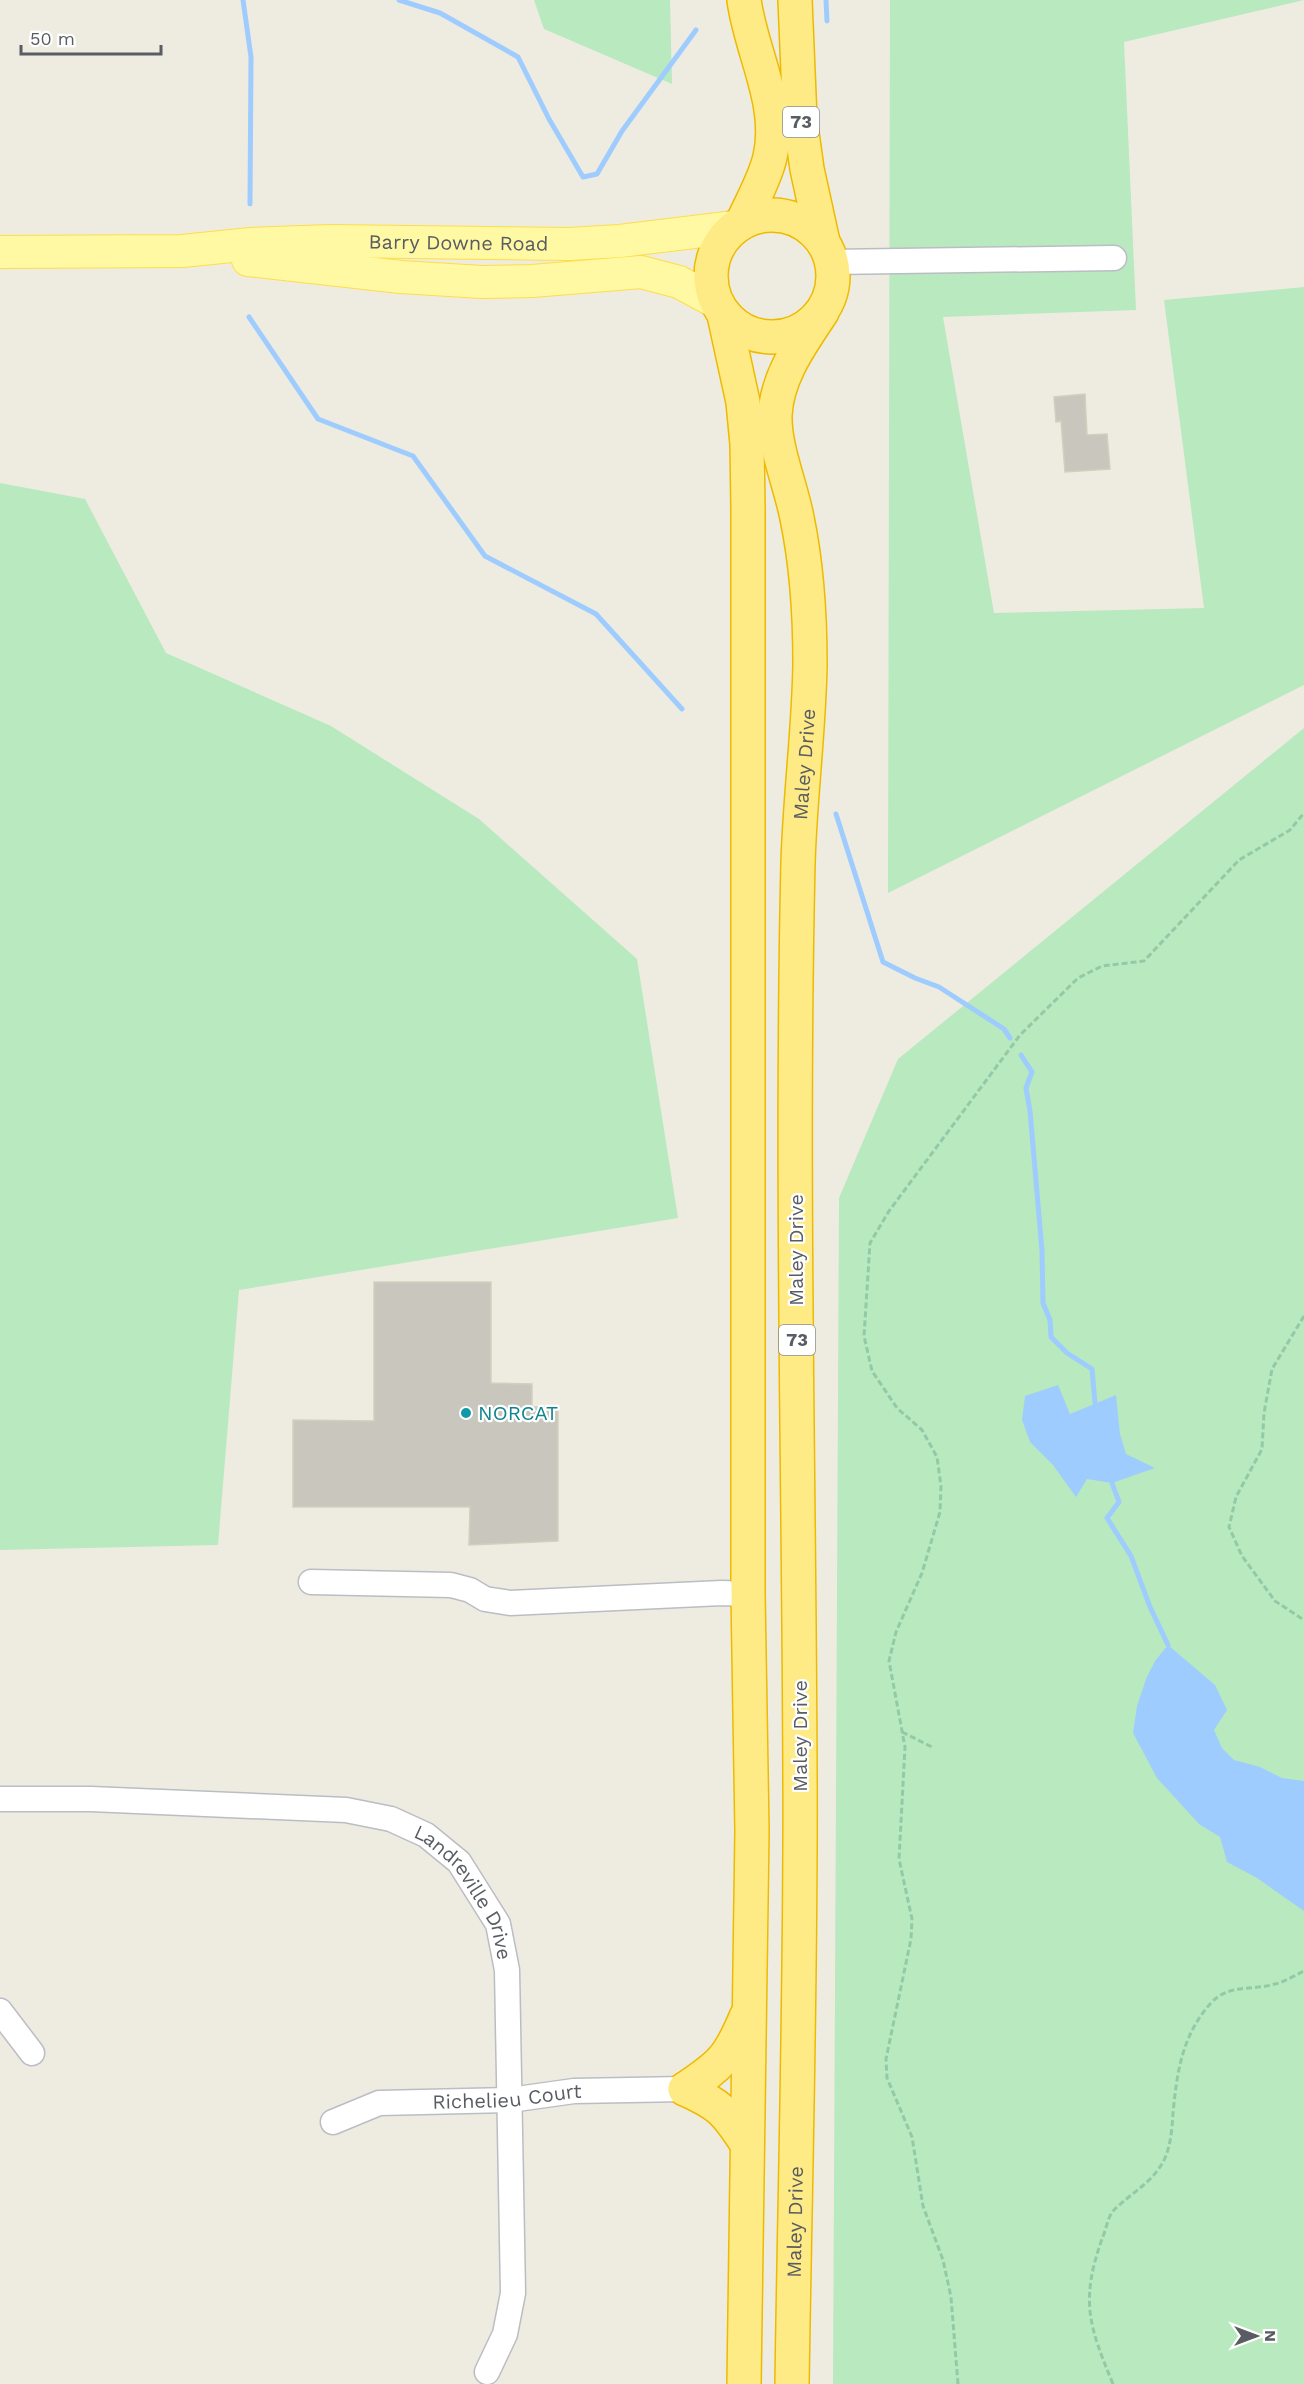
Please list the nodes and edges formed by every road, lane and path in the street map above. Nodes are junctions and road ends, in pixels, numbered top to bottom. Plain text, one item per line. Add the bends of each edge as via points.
1 (744, 0) edge
2 (795, 0) edge
3 (739, 224) junction
4 (182, 251) junction
5 (0, 252) edge
6 (827, 252) junction
7 (1114, 258) dead end
8 (720, 308) junction
9 (822, 312) junction
10 (1304, 813) edge
11 (1304, 1316) edge
12 (311, 1582) dead end
13 (748, 1594) junction
14 (1304, 1620) edge
15 (902, 1732) junction
16 (934, 1748) dead end
17 (0, 1799) edge
18 (1304, 1971) edge
19 (0, 2012) edge
20 (748, 2013) junction
21 (32, 2053) dead end
22 (685, 2089) junction
23 (510, 2100) junction
24 (333, 2122) dead end
25 (747, 2144) junction
26 (487, 2372) dead end
27 (744, 2384) edge
28 (792, 2384) edge
29 (958, 2384) edge
30 (1113, 2384) edge

1 - 3 highway, 73 via 771,105 772,131 770,157
2 - 6 highway, 73 via 800,119 807,169
3 - 4 main road, Barry Downe Road via 630,240 569,244 330,241
3 - 6 highway via 765,214 788,216 808,226
3 - 8 highway via 723,238 713,261 711,286
4 - 5 main road, Barry Downe Road
4 - 8 main road, Barry Downe Road via 342,271 482,282 641,272 679,282
6 - 7 street
6 - 9 highway via 832,285
8 - 9 highway via 738,327 755,335 774,337 800,330
8 - 13 highway via 743,402 747,444
9 - 28 highway, Maley Drive / 73 via 790,361 775,417 805,561 810,630 798,881 801,1783
10 - 15 path via 1290,830 1239,860 1144,961 1102,966 1078,978 1020,1035 889,1211 870,1243 864,1336 872,1371 897,1408 922,1430 937,1457 941,1486 940,1512 922,1573 896,1632 889,1661
11 - 14 path via 1272,1368 1262,1449 1236,1497 1229,1527 1242,1556 1275,1601
12 - 13 street via 451,1585 485,1599 510,1603
13 - 20 highway via 752,1831
15 - 16 path
15 - 29 path via 905,1747 899,1858 912,1919 886,2059 887,2078 912,2137 923,2206 943,2260 951,2297
17 - 23 street, Landreville Drive via 346,1810 391,1820 426,1835 459,1862 498,1924 507,1970
18 - 30 path via 1275,1985 1236,1988 1213,2001 1196,2022 1183,2048 1165,2158 1153,2177 1112,2211 1093,2265 1088,2302 1095,2340
19 - 21 street
20 - 22 highway via 734,2046 716,2068
20 - 25 highway
22 - 23 street, Richelieu Court via 574,2091
22 - 25 highway via 712,2101 729,2117
23 - 24 street, Richelieu Court via 379,2103
23 - 26 street, Landreville Drive via 513,2293 505,2334
25 - 27 highway

